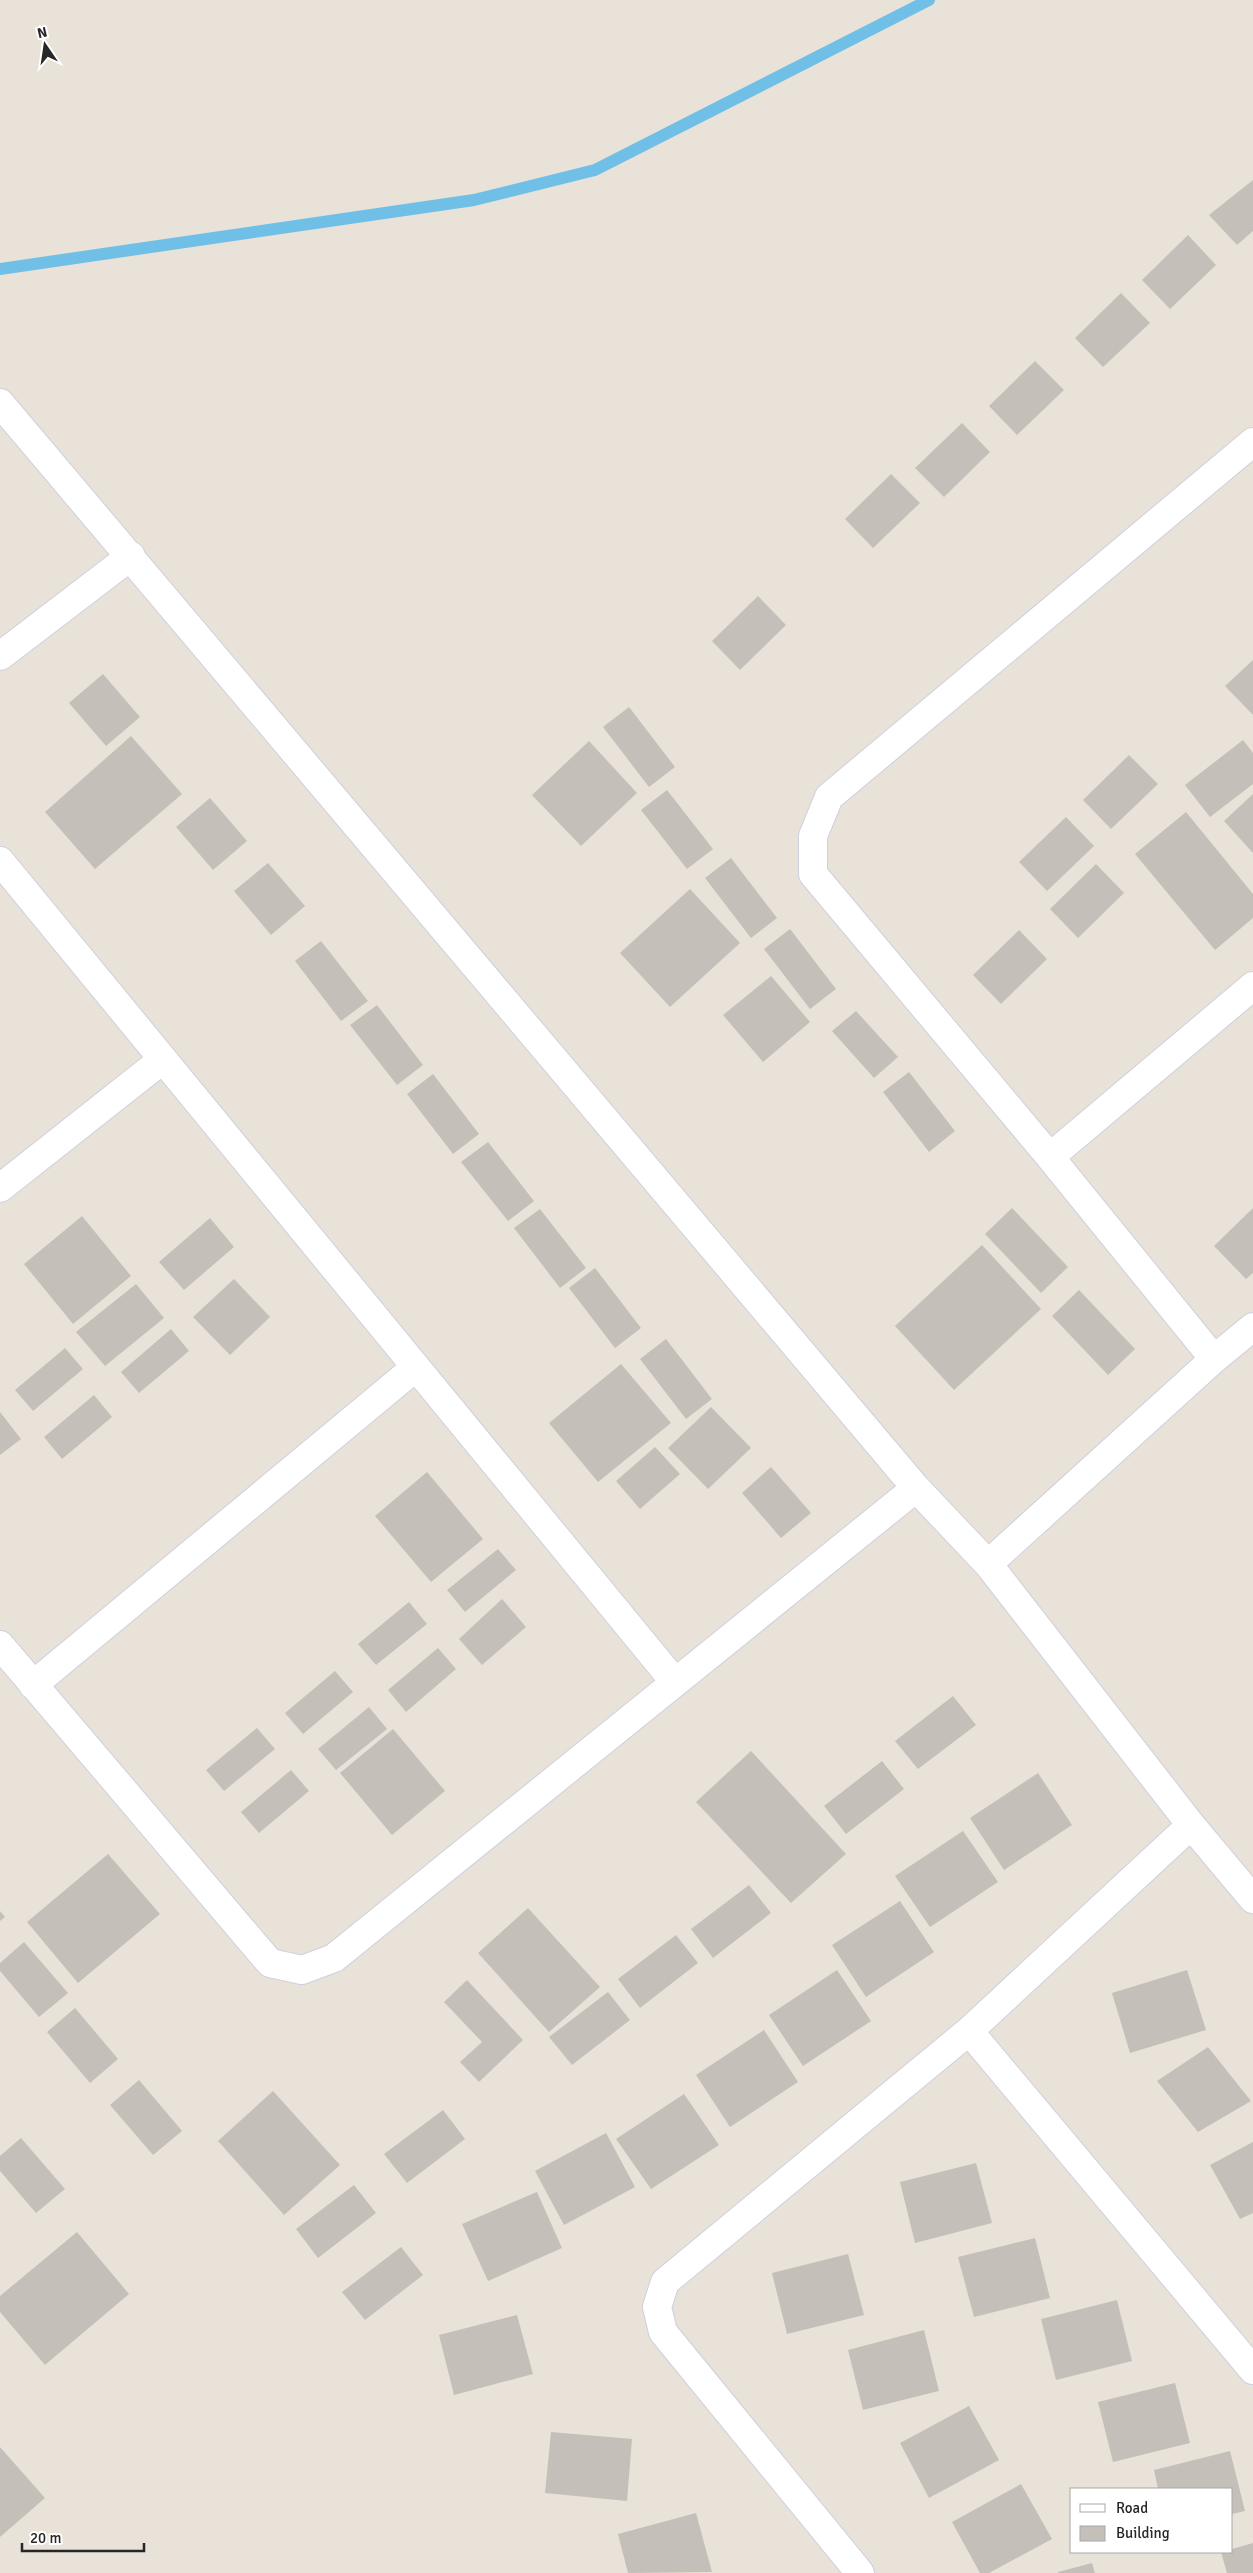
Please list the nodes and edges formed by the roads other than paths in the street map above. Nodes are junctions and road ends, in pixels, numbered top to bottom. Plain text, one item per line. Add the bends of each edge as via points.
1 (0, 403) edge
2 (1253, 442) edge
3 (131, 556) junction
4 (0, 656) edge
5 (0, 861) edge
6 (1253, 986) edge
7 (162, 1060) junction
8 (1050, 1157) junction
9 (0, 1188) edge
10 (1253, 1327) edge
11 (1214, 1359) junction
12 (416, 1367) junction
13 (916, 1488) junction
14 (988, 1564) junction
15 (0, 1645) edge
16 (674, 1681) junction
17 (33, 1685) junction
18 (1191, 1825) junction
19 (1253, 1899) edge
20 (969, 2030) junction
21 (1253, 2370) edge
22 (860, 2573) edge

1 - 3 street
2 - 8 street via 829,797 813,836 813,874
3 - 4 street
3 - 13 street
5 - 7 street
6 - 8 street
7 - 9 street
7 - 12 street
8 - 11 street
10 - 11 street
11 - 14 street
12 - 16 street
12 - 17 street
13 - 14 street
13 - 16 street
14 - 18 street
15 - 17 street
16 - 17 street via 334,1958 302,1970 270,1963
18 - 19 street
18 - 20 street
20 - 21 street
20 - 22 street via 665,2282 657,2307 663,2332

